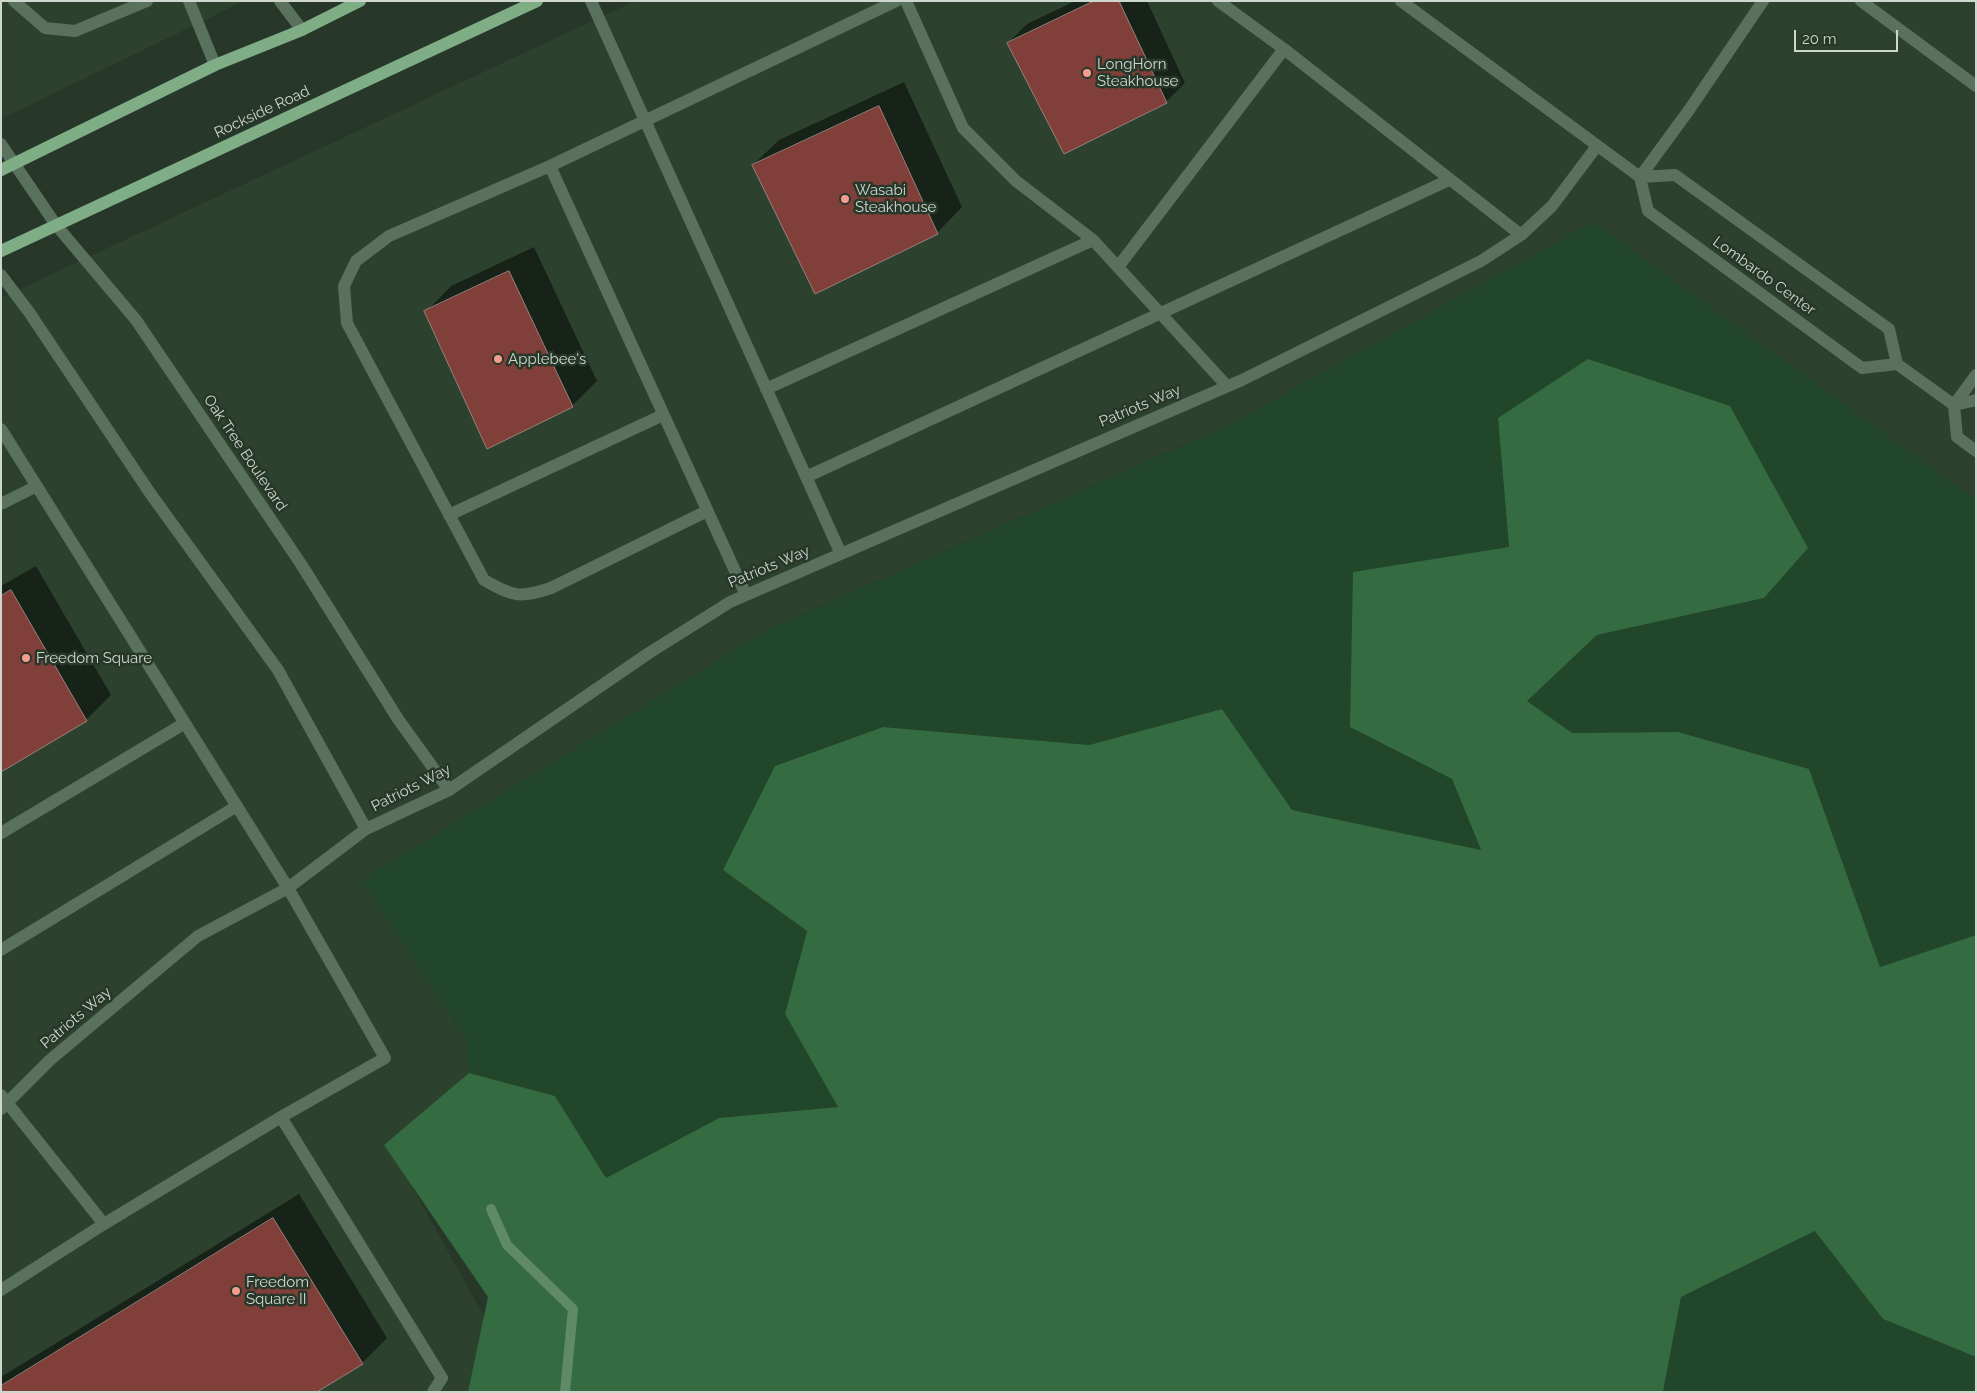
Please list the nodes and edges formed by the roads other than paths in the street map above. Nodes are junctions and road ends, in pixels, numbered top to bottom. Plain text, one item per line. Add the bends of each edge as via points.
1 (14, 1) edge
2 (147, 1) edge
3 (189, 1) edge
4 (280, 1) edge
5 (360, 1) edge
6 (537, 1) edge
7 (591, 1) edge
8 (896, 1) edge
9 (906, 1) edge
10 (1218, 1) edge
11 (1401, 1) edge
12 (1763, 1) edge
13 (1861, 1) edge
14 (302, 30) junction
15 (1284, 49) junction
16 (215, 65) junction
17 (1976, 86) edge
18 (645, 122) junction
19 (1, 144) edge
20 (1597, 146) junction
21 (15, 164) junction
22 (550, 166) junction
23 (1, 170) edge
24 (1640, 177) junction
25 (1449, 180) junction
26 (56, 225) junction
27 (1521, 235) junction
28 (1093, 240) junction
29 (1, 251) edge
30 (1118, 268) junction
31 (1, 275) edge
32 (1159, 312) junction
33 (1896, 364) junction
34 (1976, 375) edge
35 (1227, 386) junction
36 (766, 389) junction
37 (1976, 400) edge
38 (1954, 405) junction
39 (663, 415) junction
40 (1, 429) edge
41 (1976, 451) edge
42 (806, 476) junction
43 (36, 486) junction
44 (1, 504) edge
45 (707, 511) junction
46 (449, 515) junction
47 (841, 554) junction
48 (746, 595) junction
49 (185, 723) junction
50 (449, 790) junction
51 (237, 806) junction
52 (366, 830) junction
53 (1, 833) edge
54 (288, 888) junction
55 (1, 950) edge
56 (3, 1102) edge
57 (282, 1117) junction
58 (104, 1224) junction
59 (1, 1290) edge
60 (433, 1392) edge

1 - 2 street via 45,28 74,31
3 - 16 street
4 - 14 street
5 - 14 main road
6 - 26 main road, Rockside Road
7 - 18 street
8 - 18 street
9 - 28 street via 963,128 1016,181
10 - 15 street
11 - 20 street
12 - 24 street
13 - 17 street
14 - 16 main road
15 - 25 street
15 - 30 street
16 - 21 main road
18 - 22 street
18 - 36 street
19 - 21 street, Oak Tree Boulevard
20 - 24 street
20 - 27 street, Patriots Way via 1552,206
21 - 23 main road
21 - 26 street, Oak Tree Boulevard
22 - 39 street
22 - 46 street via 389,236 356,260 344,286 347,323
24 - 33 street, Lombardo Center via 1648,211 1862,368
24 - 33 street, Lombardo Center via 1675,174 1889,328
25 - 27 street
25 - 32 street
26 - 29 main road, Rockside Road
26 - 50 street, Oak Tree Boulevard via 136,320 301,564 398,719
27 - 35 street, Patriots Way via 1481,261
28 - 30 street
28 - 36 street
30 - 32 street
31 - 52 street via 150,493 278,670
32 - 35 street
32 - 42 street
33 - 38 street
34 - 38 street
35 - 47 street, Patriots Way
36 - 42 street
37 - 38 street
38 - 41 street via 1958,437
39 - 45 street
39 - 46 street
40 - 43 street
42 - 47 street
43 - 44 street
43 - 49 street
45 - 46 street via 529,596 506,592 484,580
45 - 48 street
47 - 48 street, Patriots Way
48 - 50 street, Patriots Way via 649,653
49 - 51 street
49 - 53 street
50 - 52 street, Patriots Way
51 - 54 street
51 - 55 street
52 - 54 street, Patriots Way
54 - 56 street, Patriots Way via 198,936
54 - 57 street via 385,1058
56 - 58 street
57 - 58 street
57 - 60 street via 442,1378
58 - 59 street

